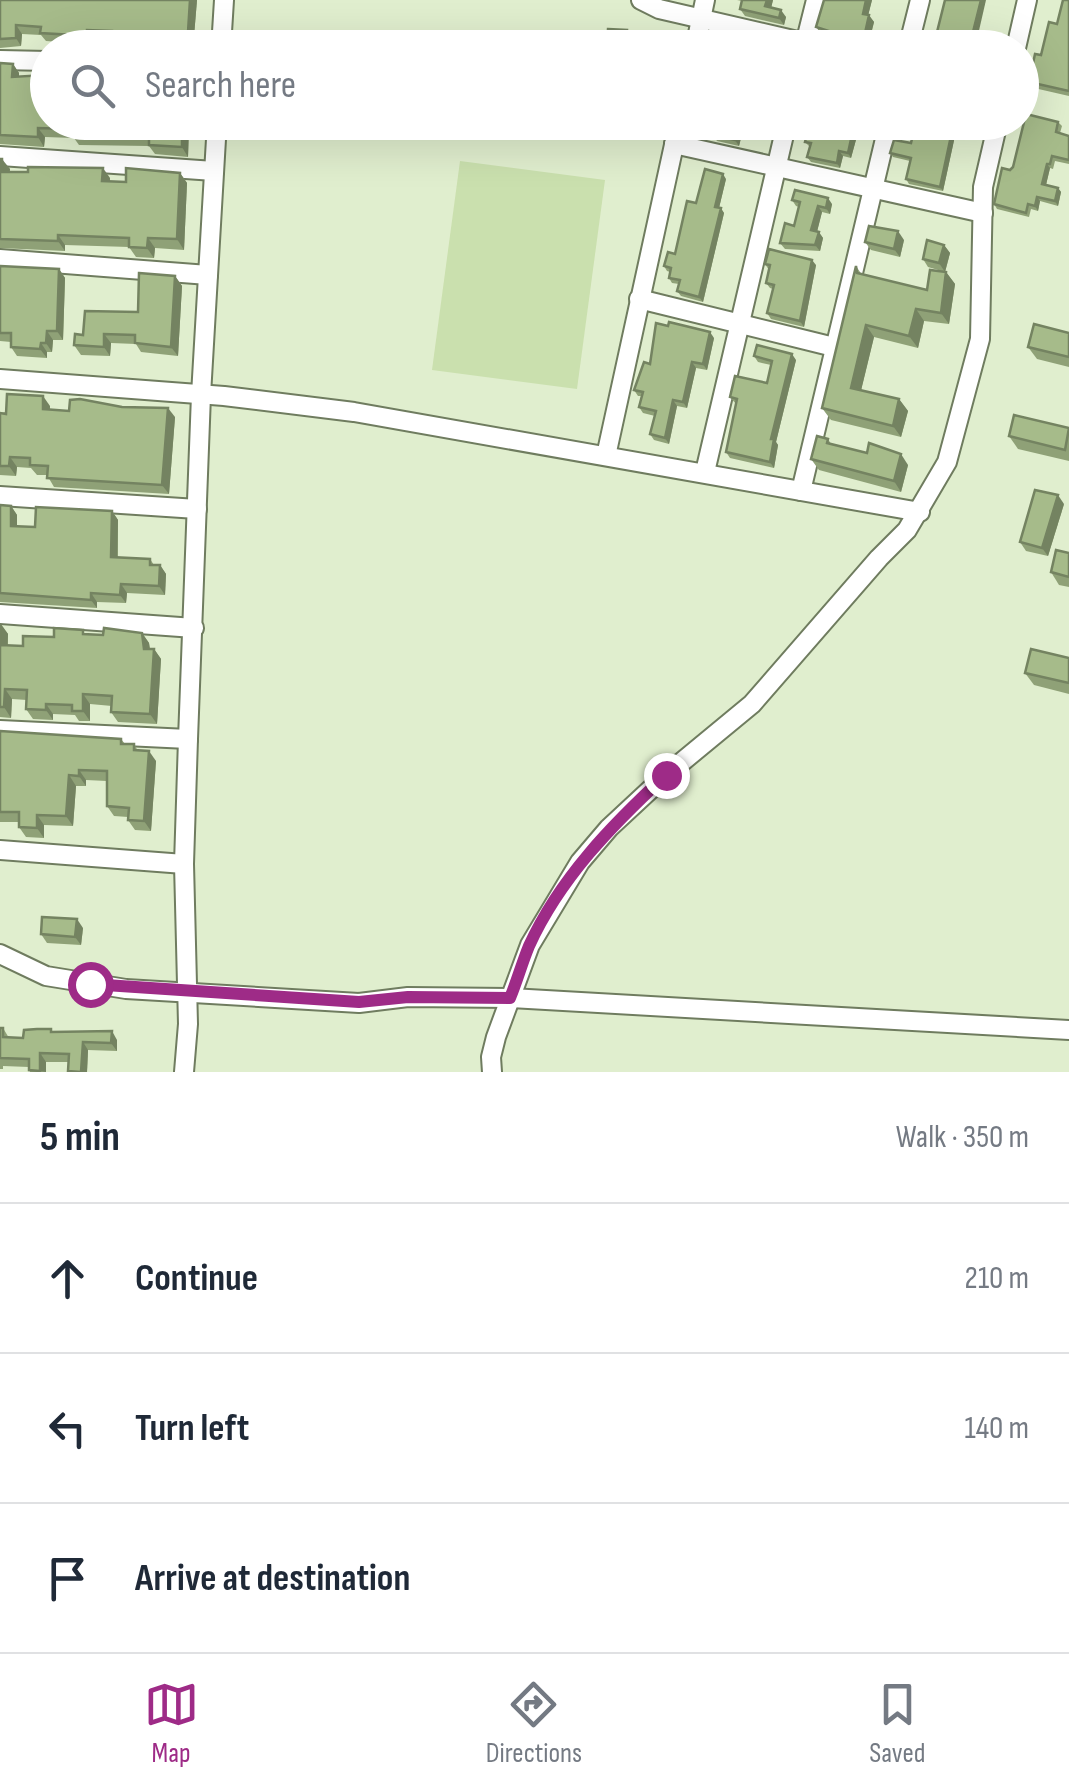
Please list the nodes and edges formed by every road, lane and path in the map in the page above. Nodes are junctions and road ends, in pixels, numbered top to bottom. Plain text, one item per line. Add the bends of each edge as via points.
1 (224, 0) edge
2 (641, 0) edge
3 (816, 0) edge
4 (920, 0) edge
5 (1026, 0) edge
6 (704, 9) edge
7 (222, 30) edge
8 (763, 30) edge
9 (809, 30) edge
10 (912, 30) edge
11 (1020, 30) edge
12 (0, 60) edge
13 (30, 61) edge
14 (216, 140) edge
15 (675, 140) edge
16 (784, 140) edge
17 (885, 140) edge
18 (994, 140) edge
19 (674, 144) junction
20 (0, 156) edge
21 (777, 168) junction
22 (214, 171) junction
23 (873, 189) junction
24 (982, 213) junction
25 (0, 260) edge
26 (208, 275) junction
27 (639, 299) junction
28 (740, 323) junction
29 (834, 347) junction
30 (0, 379) edge
31 (201, 395) junction
32 (606, 456) junction
33 (705, 472) junction
34 (801, 490) junction
35 (0, 496) edge
36 (197, 510) junction
37 (920, 512) junction
38 (0, 614) edge
39 (194, 628) junction
40 (0, 730) edge
41 (188, 739) junction
42 (0, 850) edge
43 (184, 864) junction
44 (0, 954) edge
45 (186, 990) junction
46 (510, 998) junction
47 (1069, 1030) edge
48 (184, 1072) edge
49 (492, 1072) edge

1 - 7 street
2 - 6 street via 659,10
3 - 9 street
4 - 10 street
5 - 11 street
6 - 8 street
12 - 13 street
14 - 22 street
15 - 19 street
16 - 21 street
17 - 23 street
18 - 24 street
19 - 21 street
19 - 27 street
20 - 22 street
21 - 23 street
21 - 28 street
22 - 26 street
23 - 24 street
23 - 29 street
24 - 37 street via 980,340 947,462
25 - 26 street
26 - 31 street
27 - 28 street
27 - 32 street
28 - 29 street
28 - 33 street
29 - 34 street
30 - 31 street
31 - 32 street via 354,412
31 - 36 street
32 - 33 street
33 - 34 street
34 - 37 street
35 - 36 street
36 - 39 street
37 - 46 street via 752,704 609,828 530,945
38 - 39 street
39 - 41 street
40 - 41 street
41 - 43 street
42 - 43 street
43 - 45 street
44 - 45 street via 75,982
45 - 46 street via 359,1002
45 - 48 street
46 - 47 street
46 - 49 street

